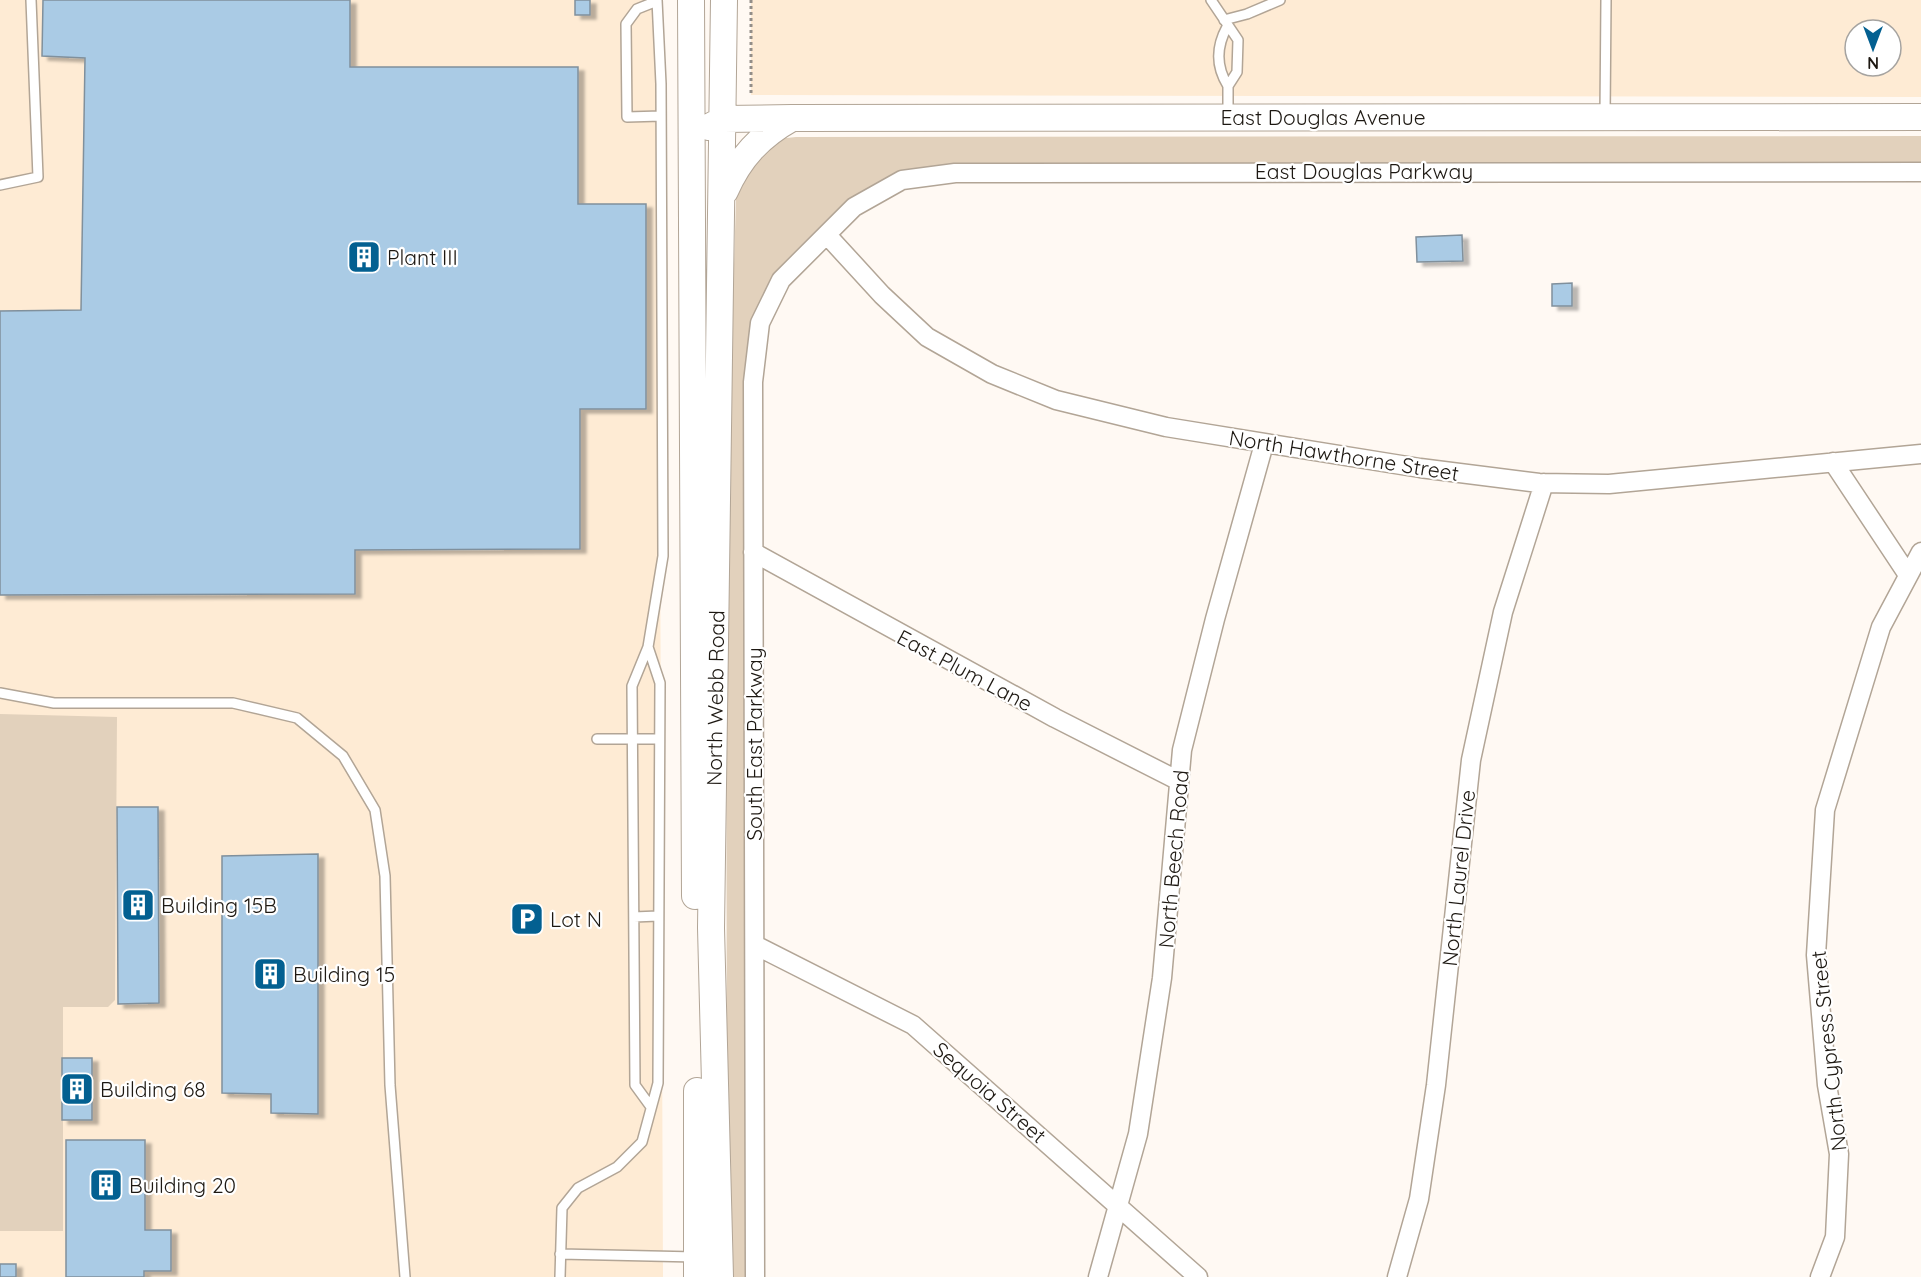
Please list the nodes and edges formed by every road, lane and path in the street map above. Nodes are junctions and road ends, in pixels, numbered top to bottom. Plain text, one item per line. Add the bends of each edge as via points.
1 (31, 0) edge
2 (691, 0) edge
3 (724, 0) edge
4 (751, 0) edge
5 (1211, 0) edge
6 (1280, 0) edge
7 (1606, 0) edge
8 (657, 1) edge
9 (1226, 23) junction
10 (691, 69) junction
11 (1228, 86) junction
12 (751, 95) dead end
13 (662, 116) junction
14 (1605, 117) junction
15 (1921, 117) edge
16 (792, 118) junction
17 (1228, 118) junction
18 (724, 119) junction
19 (692, 152) junction
20 (1921, 172) edge
21 (0, 185) edge
22 (723, 197) junction
23 (827, 235) junction
24 (1264, 444) junction
25 (1921, 454) edge
26 (1833, 462) junction
27 (1544, 483) junction
28 (753, 552) junction
29 (1921, 552) edge
30 (1908, 575) junction
31 (648, 646) junction
32 (0, 693) edge
33 (597, 739) dead end
34 (659, 739) junction
35 (632, 740) junction
36 (1179, 781) junction
37 (658, 916) junction
38 (634, 917) junction
39 (755, 945) junction
40 (651, 1107) junction
41 (1119, 1206) junction
42 (560, 1254) junction
43 (708, 1267) edge
44 (405, 1277) edge
45 (560, 1277) edge
46 (755, 1277) edge
47 (1098, 1277) edge
48 (1198, 1277) edge
49 (1397, 1277) edge
50 (1820, 1277) edge

1 - 21 lane via 38,177
2 - 10 main road, North Webb Road
3 - 18 main road, North Webb Road
4 - 12 path
5 - 9 lane
6 - 9 lane
7 - 14 lane
8 - 13 lane
8 - 13 lane via 637,9 626,24 627,117
9 - 11 lane via 1220,40 1218,71
9 - 11 lane via 1238,40 1237,72
10 - 18 main road via 714,111
10 - 19 main road, North Webb Road
11 - 17 lane
13 - 31 lane via 663,556
14 - 15 main road, East Douglas Avenue
14 - 17 main road, East Douglas Avenue
16 - 17 main road, East Douglas Avenue
16 - 18 main road, East Douglas Avenue
16 - 22 main road via 758,141 744,156
18 - 19 main road via 699,136
18 - 22 main road, North Webb Road
19 - 43 main road, North Webb Road
20 - 23 street, East Douglas Parkway via 955,173 902,180 854,207
22 - 43 main road, North Webb Road
23 - 24 street, North Hawthorne Street via 927,337 992,374 1056,400 1166,427
23 - 28 street, South East Parkway via 781,280 760,323 753,382
24 - 27 street, North Hawthorne Street
24 - 36 street, North Beech Road via 1215,619 1182,750
25 - 26 street, North Hawthorne Street
26 - 27 street, North Hawthorne Street via 1609,484
26 - 30 street
27 - 49 street, North Laurel Drive via 1503,612 1471,760 1436,1085 1419,1199
28 - 36 street, East Plum Lane via 1055,718
28 - 39 street, South East Parkway
29 - 30 street, North Cypress Street
30 - 50 street, North Cypress Street via 1881,627 1824,810 1816,955 1827,1085 1839,1154 1835,1238
31 - 34 lane via 660,683
31 - 35 lane via 632,686
32 - 44 lane via 54,703 233,703 297,718 343,756 375,810 385,876 390,1085
33 - 35 lane
34 - 35 lane
34 - 37 lane
35 - 38 lane
36 - 41 street, North Beech Road via 1162,978 1138,1134
37 - 38 lane
37 - 40 lane via 658,1083
38 - 40 lane via 635,1085
39 - 41 street, Sequoia Street via 913,1025
39 - 46 street, South East Parkway
40 - 42 lane via 642,1142 617,1167 578,1188 562,1209
41 - 47 street, North Beech Road
41 - 48 street, Sequoia Street
42 - 43 lane
42 - 45 lane

